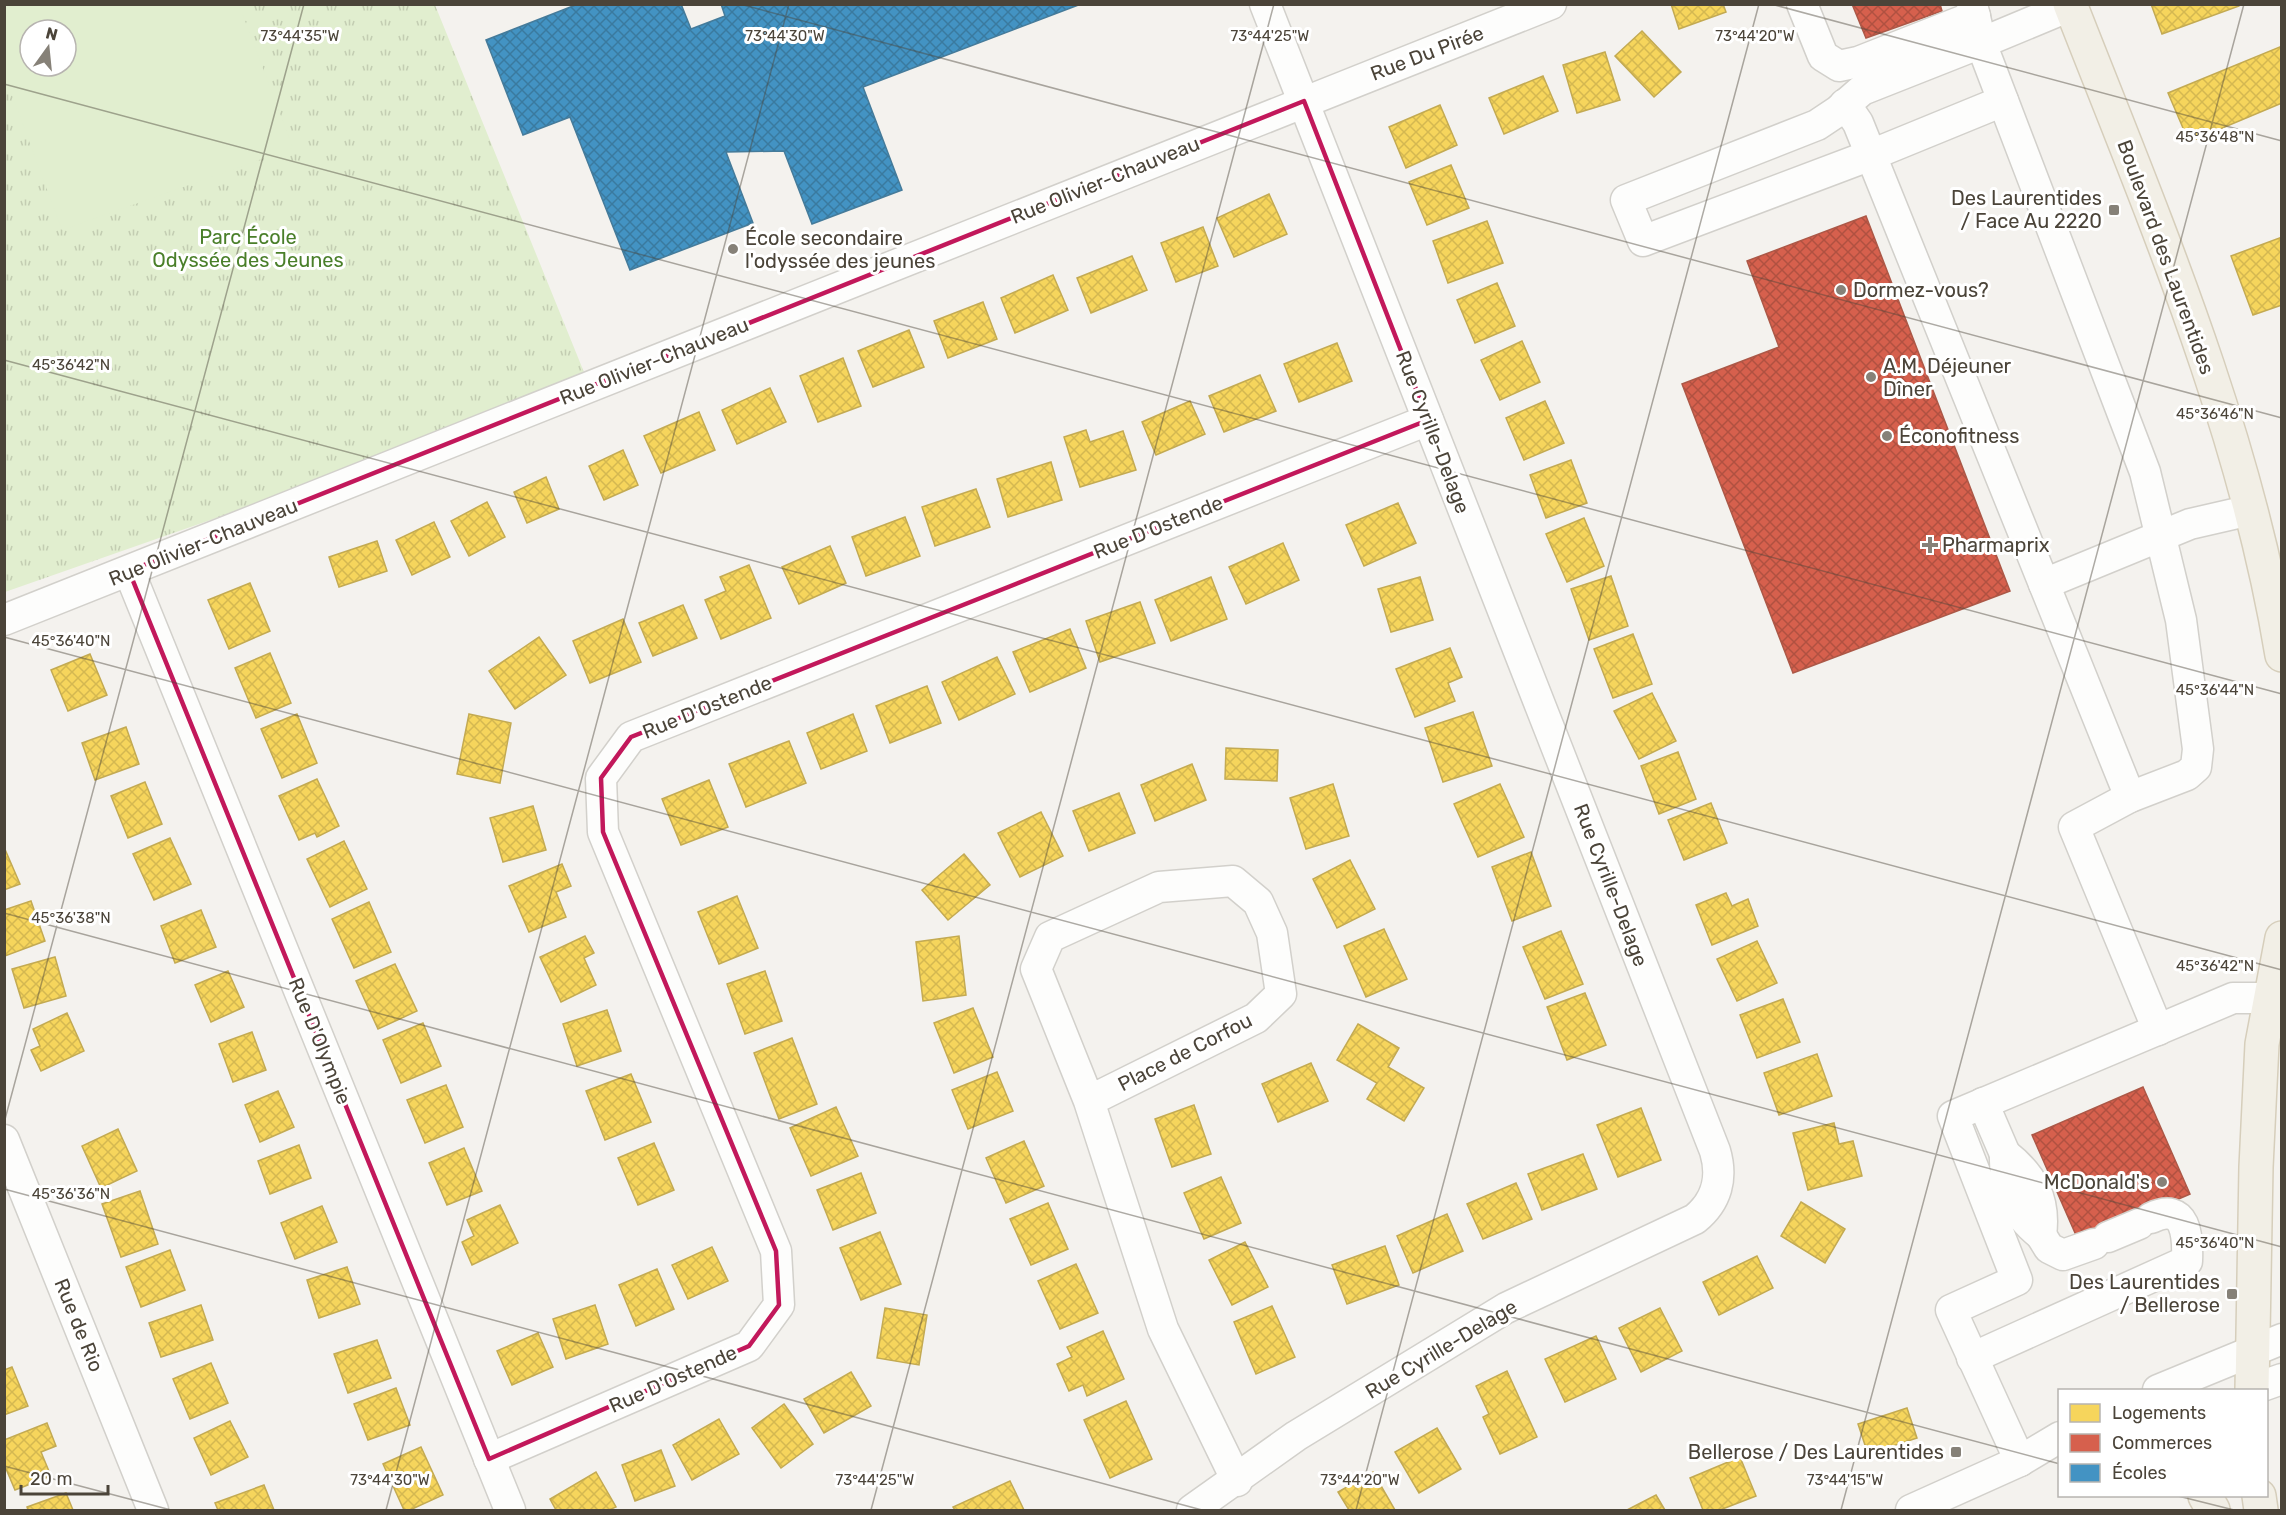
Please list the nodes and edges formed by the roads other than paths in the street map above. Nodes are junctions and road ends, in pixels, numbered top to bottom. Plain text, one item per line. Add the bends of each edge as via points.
1 (1265, 4) edge
2 (1551, 4) edge
3 (1802, 4) edge
4 (2070, 5) edge
5 (1976, 21) edge
6 (1304, 101) junction
7 (2004, 101) junction
8 (1845, 104) junction
9 (1871, 155) junction
10 (1428, 420) junction
11 (2251, 510) junction
12 (2162, 537) junction
13 (129, 571) junction
14 (2044, 584) junction
15 (4, 620) edge
16 (2282, 655) edge
17 (2130, 797) junction
18 (2282, 938) edge
19 (2276, 998) edge
20 (2158, 1030) junction
21 (2270, 1083) edge
22 (1089, 1101) junction
23 (1983, 1103) junction
24 (4, 1140) edge
25 (2282, 1339) edge
26 (2251, 1351) junction
27 (1972, 1358) junction
28 (2282, 1379) edge
29 (2160, 1389) edge
30 (2252, 1389) edge
31 (2255, 1389) edge
32 (2058, 1438) edge
33 (489, 1459) junction
34 (2058, 1459) edge
35 (2020, 1461) junction
36 (1237, 1480) junction
37 (1950, 1503) edge
38 (153, 1510) edge
39 (510, 1510) edge
40 (1192, 1510) edge
41 (1911, 1510) edge

1 - 6 street, Rue Cyrille-Delage
2 - 6 street, Rue Du Pirée
3 - 5 street via 1823,56 1839,66
4 - 5 street
4 - 11 main road, Boulevard des Laurentides via 2192,318
5 - 7 street
5 - 8 street
6 - 10 street, Rue Cyrille-Delage
6 - 13 street, Rue Olivier-Chauveau
7 - 9 street
7 - 12 street via 2134,440
8 - 9 street
8 - 9 street via 1817,125 1626,200 1643,241
9 - 14 street
10 - 33 street, Rue D'Ostende via 631,737 601,778 603,832 776,1251 779,1305 749,1346
10 - 36 street, Rue Cyrille-Delage via 1715,1151 1719,1180 1714,1198 1695,1219 1506,1308 1296,1436
11 - 12 street via 2214,517
11 - 16 main road, Boulevard des Laurentides
12 - 14 street
12 - 17 street via 2181,620 2198,761 2187,775
13 - 15 street, Rue Olivier-Chauveau
13 - 33 street, Rue D'Olympie
14 - 17 street
17 - 20 street via 2074,827
18 - 19 main road
19 - 20 street via 2232,998
19 - 21 main road via 2262,1044
20 - 23 street
21 - 26 main road
22 - 22 street, Place de Corfou via 1256,1018 1281,994 1272,933 1258,902 1233,881 1159,887 1050,937 1036,969
22 - 36 street, Place de Corfou via 1163,1329
23 - 27 street via 1953,1116 2017,1280 1951,1310
23 - 27 street via 2005,1154 2025,1170 2030,1180 2044,1213 2041,1235 2049,1248 2063,1255 2145,1221 2170,1215 2182,1221 2187,1234 2187,1261
24 - 38 street, Rue de Rio
25 - 26 street
26 - 29 street
26 - 30 main road
27 - 35 street
28 - 31 street
32 - 35 street
33 - 39 street, Rue D'Olympie
34 - 35 street
35 - 37 street
36 - 40 street, Rue Cyrille-Delage
37 - 41 street

